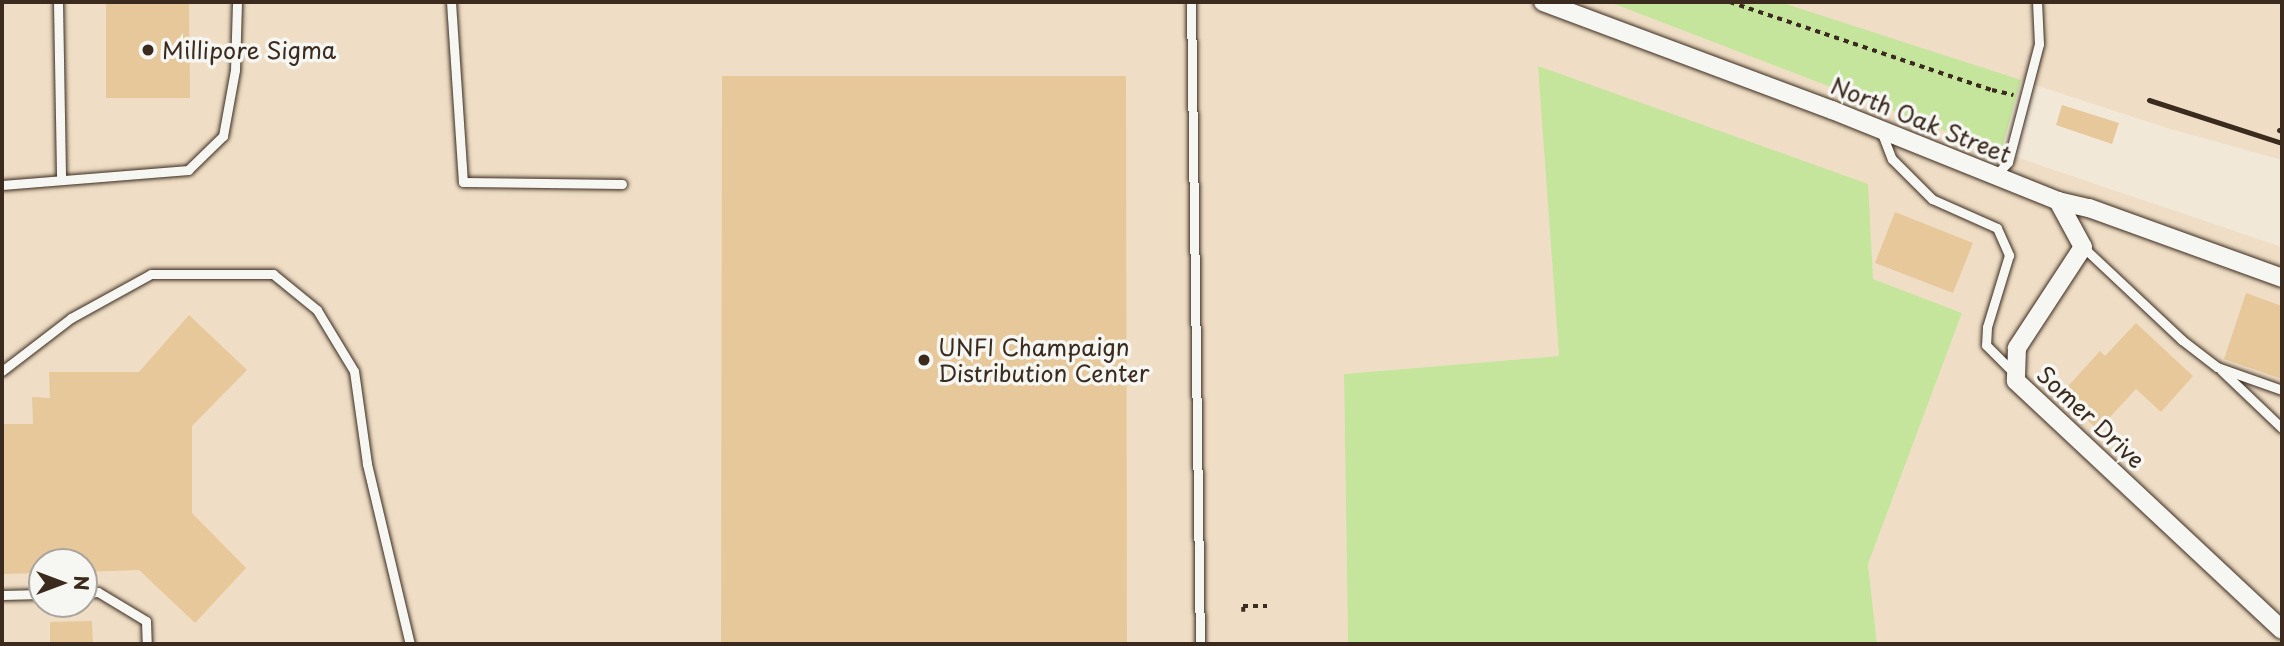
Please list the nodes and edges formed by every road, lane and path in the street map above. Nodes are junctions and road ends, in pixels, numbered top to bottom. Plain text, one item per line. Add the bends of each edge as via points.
1 (58, 2) edge
2 (237, 2) edge
3 (451, 2) edge
4 (1191, 2) edge
5 (1543, 2) edge
6 (1730, 2) edge
7 (2037, 2) edge
8 (2026, 97) junction
9 (1881, 129) junction
10 (1995, 176) junction
11 (61, 179) junction
12 (622, 184) dead end
13 (2, 185) edge
14 (2058, 201) junction
15 (2082, 247) junction
16 (2282, 278) edge
17 (2217, 367) junction
18 (2, 372) edge
19 (2016, 375) junction
20 (2282, 390) edge
21 (2282, 428) edge
22 (98, 593) edge
23 (28, 595) edge
24 (2, 596) edge
25 (1267, 606) dead end
26 (1243, 612) dead end
27 (2282, 630) edge
28 (147, 644) edge
29 (410, 644) edge
30 (1200, 644) edge

1 - 11 lane
2 - 11 lane via 235,70 223,136 188,170
3 - 12 lane via 463,183
4 - 30 lane
5 - 9 street, North Oak Street
6 - 8 path via 1992,90
7 - 8 lane via 2039,44
8 - 10 lane via 2008,162
9 - 10 street, North Oak Street
9 - 19 lane via 1892,159 1932,199 1997,228 2009,255 1986,345
10 - 14 street, North Oak Street
11 - 13 lane
14 - 15 street
14 - 16 street, North Oak Street
15 - 17 lane
15 - 19 street, Somer Drive via 2017,348
17 - 20 lane
17 - 21 lane
18 - 29 lane via 71,318 151,274 272,274 317,310 354,371 367,464
19 - 27 street, Somer Drive via 2016,382
22 - 28 lane via 146,621
23 - 24 lane
25 - 26 path via 1243,606

